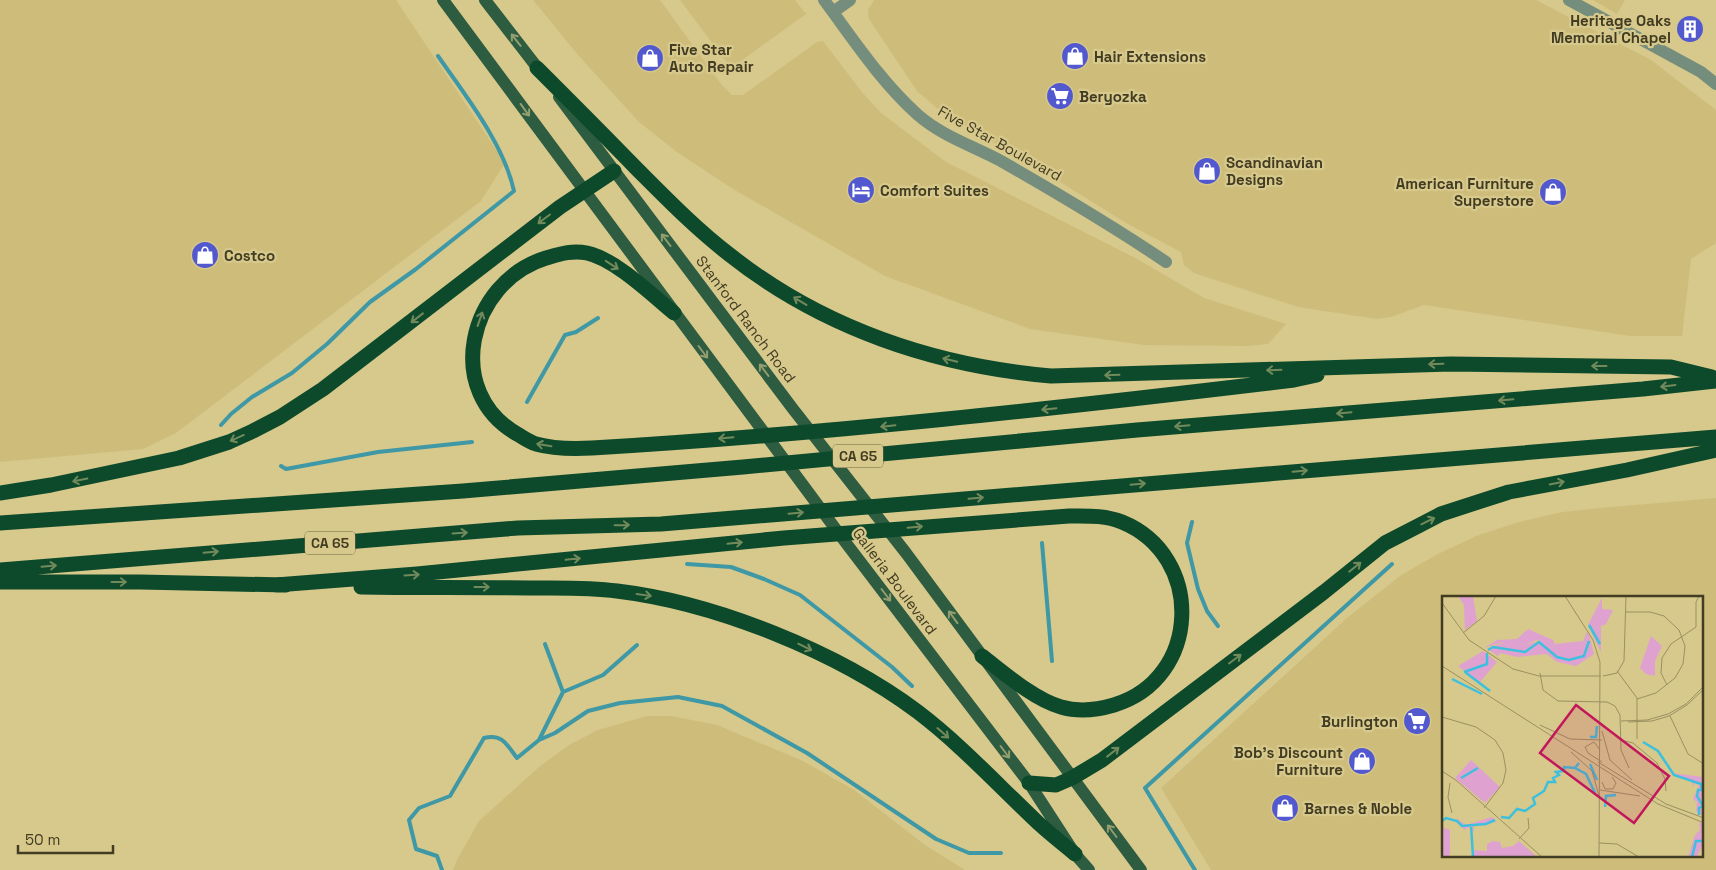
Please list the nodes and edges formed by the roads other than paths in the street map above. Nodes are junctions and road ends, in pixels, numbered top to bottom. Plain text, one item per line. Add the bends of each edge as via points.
1 (443, 0) edge
2 (485, 0) edge
3 (824, 0) edge
4 (850, 0) edge
5 (1569, 0) edge
6 (833, 12) junction
7 (538, 68) junction
8 (1716, 84) edge
9 (614, 172) junction
10 (584, 191) junction
11 (1166, 262) dead end
12 (674, 312) junction
13 (1358, 366) junction
14 (1716, 379) edge
15 (1716, 436) edge
16 (1716, 450) edge
17 (0, 493) edge
18 (0, 524) edge
19 (0, 570) edge
20 (0, 582) edge
21 (276, 585) junction
22 (982, 656) junction
23 (1072, 778) junction
24 (1029, 783) junction
25 (1076, 854) junction
26 (1089, 870) edge
27 (1141, 870) edge

1 -> 10 main road
7 -> 2 main road, Stanford Ranch Road
3 - 6 street, Five Star Boulevard
4 - 6 street
5 - 8 street
6 - 11 street, Five Star Boulevard via 889,86 919,116 935,128 1116,228
7 - 9 main road, Stanford Ranch Road
13 -> 7 highway via 1051,376 952,361 879,338 811,308 730,255 657,188
9 - 10 highway
22 -> 9 main road, Stanford Ranch Road
10 - 12 main road
10 -> 17 highway via 329,384 253,431 179,458 51,486
13 -> 12 highway via 1294,380 1103,403 846,430 592,448 569,449 535,444 504,427 484,404 473,371 473,340 482,312 502,284 534,262 569,252 600,257
12 -> 24 main road, Galleria Boulevard
14 -> 13 highway via 1670,367
14 -> 18 highway, CA 65 via 1643,389 1147,429 463,491
19 -> 15 highway, CA 65 via 518,528 661,524
23 -> 16 highway via 1102,760 1385,543 1441,514 1509,492
20 -> 21 highway
21 -> 22 highway via 784,538 1069,516 1111,518 1133,528 1165,557 1176,580 1181,595 1182,617 1174,653 1154,682 1122,703 1080,710 1062,708 1043,700
21 -> 25 highway via 615,590 682,602 720,614 797,643 890,692 942,732
22 - 23 main road
23 - 24 highway via 1056,785
27 -> 23 main road
24 - 25 main road, Galleria Boulevard
25 - 26 main road, Galleria Boulevard

